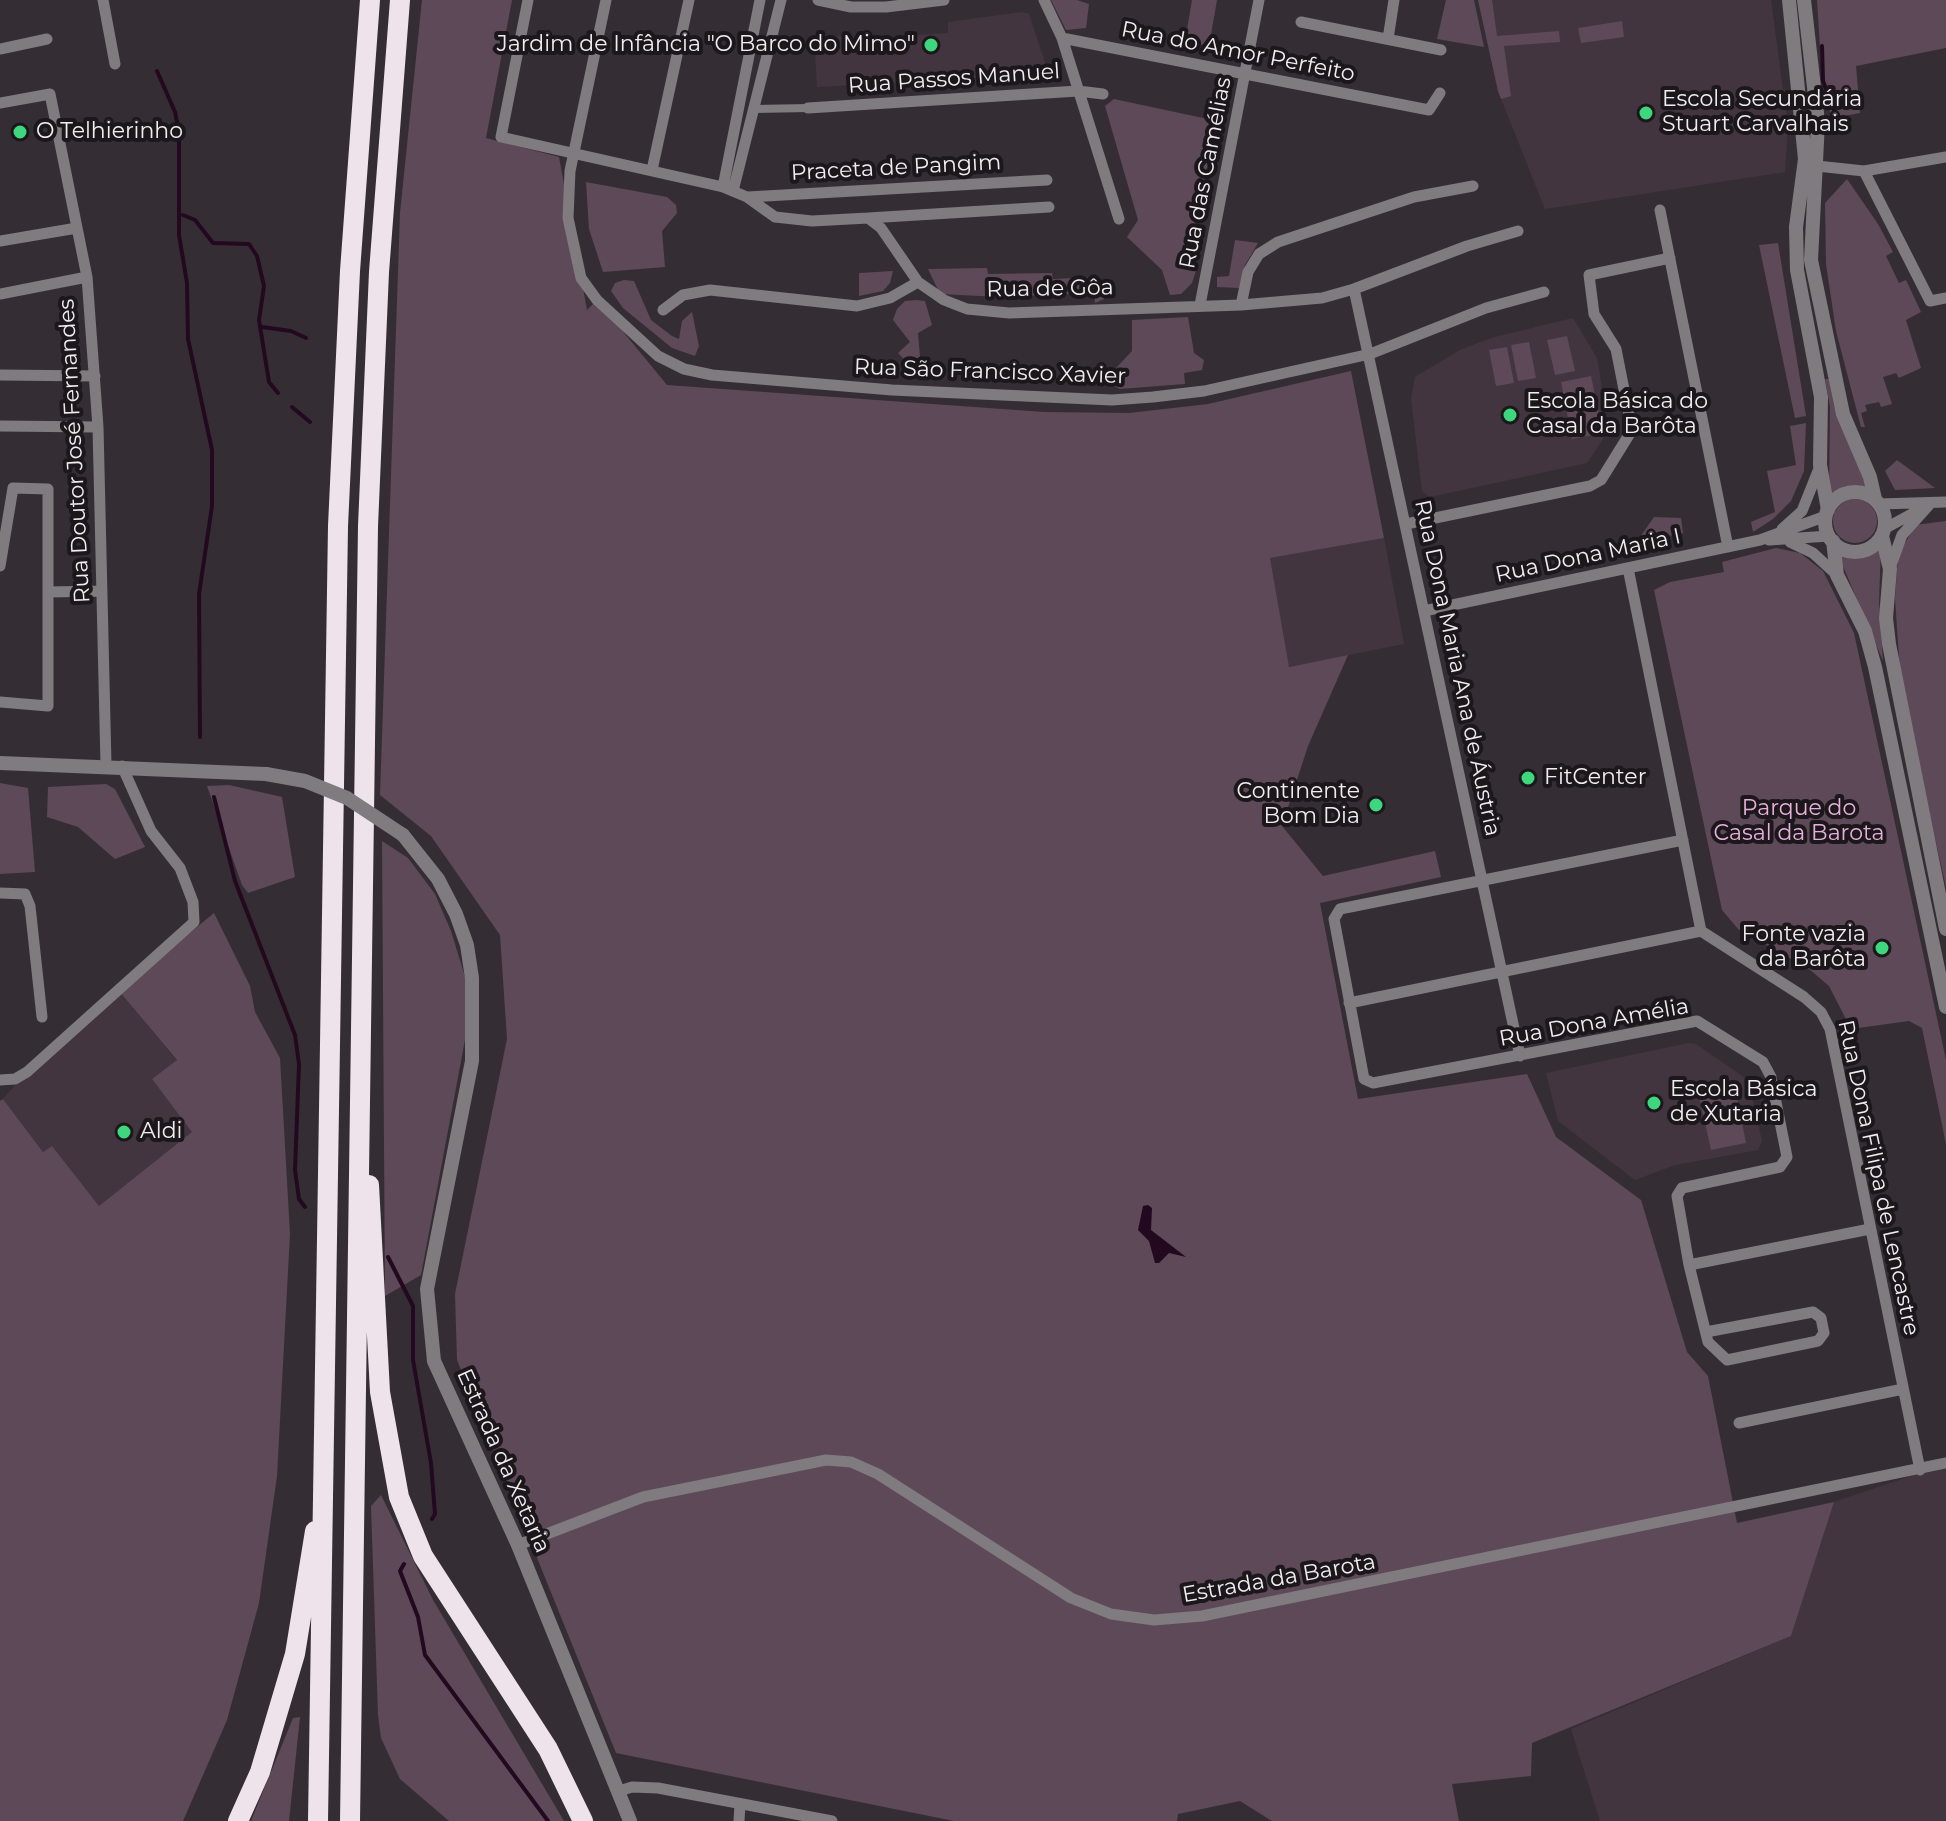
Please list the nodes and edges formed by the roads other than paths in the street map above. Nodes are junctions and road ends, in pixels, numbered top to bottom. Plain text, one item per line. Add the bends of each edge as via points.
1 (103, 0) edge
2 (370, 0) edge
3 (400, 0) edge
4 (528, 0) edge
5 (606, 0) edge
6 (689, 0) edge
7 (760, 0) edge
8 (781, 0) edge
9 (818, 0) edge
10 (944, 0) edge
11 (1044, 0) edge
12 (1259, 0) edge
13 (1394, 0) edge
14 (1789, 0) edge
15 (1804, 0) edge
16 (850, 4) edge
17 (1301, 22) dead end
18 (1062, 38) junction
19 (47, 39) dead end
20 (1388, 39) junction
21 (0, 49) edge
22 (1441, 50) dead end
23 (115, 64) dead end
24 (1246, 75) junction
25 (1078, 91) junction
26 (1440, 93) dead end
27 (1103, 94) dead end
28 (0, 103) edge
29 (808, 108) joint
30 (754, 109) junction
31 (575, 155) junction
32 (1946, 157) edge
33 (1817, 166) junction
34 (652, 170) junction
35 (1864, 171) junction
36 (1047, 180) dead end
37 (1473, 186) dead end
38 (728, 189) junction
39 (747, 197) junction
40 (1049, 207) dead end
41 (1660, 210) dead end
42 (868, 218) junction
43 (1119, 219) dead end
44 (77, 228) junction
45 (1518, 231) dead end
46 (0, 241) edge
47 (1670, 258) junction
48 (87, 277) junction
49 (918, 282) junction
50 (1354, 289) junction
51 (1544, 292) dead end
52 (0, 294) edge
53 (1946, 298) edge
54 (1200, 305) junction
55 (1241, 305) junction
56 (663, 310) dead end
57 (1370, 354) junction
58 (0, 375) edge
59 (95, 376) junction
60 (0, 426) edge
61 (98, 427) junction
62 (1820, 465) junction
63 (1877, 501) junction
64 (1946, 502) edge
65 (1929, 505) junction
66 (1827, 513) junction
67 (1406, 524) junction
68 (1883, 533) junction
69 (1831, 539) junction
70 (1760, 540) junction
71 (1782, 540) junction
72 (1728, 547) junction
73 (0, 566) edge
74 (1628, 568) junction
75 (1890, 569) junction
76 (1837, 575) junction
77 (102, 591) junction
78 (49, 592) junction
79 (1424, 611) junction
80 (0, 702) edge
81 (0, 763) edge
82 (106, 765) junction
83 (122, 766) junction
84 (1683, 840) junction
85 (1481, 882) junction
86 (0, 893) edge
87 (1946, 929) edge
88 (1701, 931) junction
89 (1500, 973) junction
90 (1349, 1003) junction
91 (1946, 1007) edge
92 (42, 1017) dead end
93 (1520, 1056) junction
94 (0, 1080) edge
95 (360, 1123) junction
96 (1870, 1229) junction
97 (1689, 1265) junction
98 (1706, 1332) junction
99 (1903, 1389) junction
100 (1739, 1423) dead end
101 (1946, 1463) edge
102 (1920, 1470) junction
103 (325, 1476) junction
104 (518, 1545) junction
105 (619, 1791) junction
106 (740, 1804) junction
107 (802, 1818) edge
108 (238, 1821) edge
109 (318, 1821) edge
110 (350, 1821) edge
111 (583, 1821) edge
112 (630, 1821) edge
113 (739, 1821) edge
114 (832, 1821) edge

1 - 23 street
2 - 103 highway via 338,526
3 - 95 highway via 379,272 368,526
4 - 31 street via 501,137
5 - 31 street, Rua São Francisco Xavier
6 - 34 street
7 - 38 street
8 - 30 street
9 - 16 street
10 - 16 street
11 - 18 street
12 - 24 street, Rua das Camélias
13 - 20 street
14 - 62 street via 1805,159 1796,227 1797,270 1821,397
15 - 33 street via 1818,122
17 - 20 street
18 - 24 street, Rua do Amor Perfeito
18 - 25 street
19 - 21 street
20 - 22 street
24 - 26 street, Rua do Amor Perfeito via 1429,110
24 - 54 street, Rua das Camélias
25 - 27 street, Rua Passos Manuel
25 - 29 street, Rua Passos Manuel
25 - 43 street
28 - 44 street, Rua Doutor José Fernandes via 50,94
29 - 30 street
30 - 38 street
31 - 34 street
31 - 57 street, Rua São Francisco Xavier via 568,218 581,278 597,300 658,356 684,369 858,387 1112,400 1204,391
32 - 35 street
33 - 35 street
33 - 63 street via 1813,273 1843,414
34 - 38 street
35 - 53 street via 1930,301
36 - 39 street, Praceta de Pangim
37 - 55 street via 1414,197 1278,242 1259,254 1248,272
38 - 39 street
39 - 42 street via 775,217
40 - 42 street
41 - 47 street
42 - 49 street, Rua de Gôa via 881,228
44 - 46 street
44 - 48 street, Rua Doutor José Fernandes
45 - 50 street, Rua de Gôa
47 - 67 street via 1589,275 1594,314 1616,349 1632,430 1601,480
47 - 72 street
48 - 52 street
48 - 59 street, Rua Doutor José Fernandes
49 - 54 street, Rua de Gôa via 967,309 1009,313
49 - 56 street via 890,298 857,306 710,290 683,295
50 - 55 street, Rua de Gôa via 1322,298
50 - 57 street, Rua Dona Maria Ana de Áustria
51 - 57 street, Rua São Francisco Xavier via 1486,308
54 - 55 street, Rua de Gôa
57 - 67 street, Rua Dona Maria Ana de Áustria
58 - 59 street
59 - 61 street, Rua Doutor José Fernandes
60 - 61 street
61 - 77 street, Rua Doutor José Fernandes
62 - 66 street
62 - 70 street, Rua Dona Maria I via 1802,511
63 - 65 street
63 - 66 street via 1867,494 1848,493
63 - 68 street via 1885,516
64 - 65 street
65 - 68 street
65 - 75 street via 1902,535
66 - 69 street
66 - 70 street, Rua Dona Maria I
67 - 79 street, Rua Dona Maria Ana de Áustria
68 - 69 street via 1871,547 1855,552
68 - 75 street
69 - 71 street, Rua Dona Maria I
69 - 76 street
70 - 71 street, Rua Dona Maria I
70 - 72 street, Rua Dona Maria I
71 - 76 street, Rua Dona Maria I via 1801,546
72 - 74 street, Rua Dona Maria I
73 - 78 street via 13,488 48,489
74 - 79 street, Rua Dona Maria I
74 - 84 street
75 - 87 street via 1889,644
76 - 91 street via 1865,631 1875,667
77 - 78 street
77 - 82 street, Rua Doutor José Fernandes
78 - 80 street via 48,706
79 - 85 street, Rua Dona Maria Ana de Áustria
81 - 82 street, Estrada da Xetaria
82 - 83 street, Estrada da Xetaria
83 - 94 street via 151,831 180,868 193,902 194,922 27,1072
83 - 104 street, Estrada da Xetaria, bridge via 266,774 305,781 347,798 403,835 438,879 456,914 472,978 472,1061 427,1289 434,1361
84 - 85 street
84 - 88 street
85 - 89 street, Rua Dona Maria Ana de Áustria
85 - 90 street via 1340,909 1334,919
86 - 92 street via 25,894 30,906
88 - 89 street
88 - 96 street, Rua Dona Filipa de Lencastre via 1821,1012 1833,1042
89 - 90 street
89 - 93 street, Rua Dona Maria Ana de Áustria
90 - 93 street, Rua Dona Amélia via 1364,1079 1373,1083
93 - 97 street, Rua Dona Amélia via 1697,1021 1763,1062 1771,1077 1787,1157 1780,1167 1682,1188 1677,1196
95 - 110 highway
95 - 111 highway via 373,1213 380,1392 399,1497 423,1556 548,1749
96 - 97 street
96 - 99 street, Rua Dona Filipa de Lencastre
97 - 98 street
98 - 98 street via 1708,1342 1727,1360 1818,1341 1824,1333 1821,1318 1813,1312
99 - 100 street
99 - 102 street, Rua Dona Filipa de Lencastre
101 - 102 street, Estrada da Barota
102 - 104 street, Estrada da Barota via 1202,1616 1154,1620 1111,1614 1071,1598 851,1462 826,1460 643,1497
103 - 108 highway via 295,1654 260,1772
103 - 109 highway
104 - 105 street, Estrada da Xetaria
105 - 106 street via 658,1788
105 - 112 street, Estrada da Xetaria
106 - 107 street
106 - 113 street
107 - 114 street

